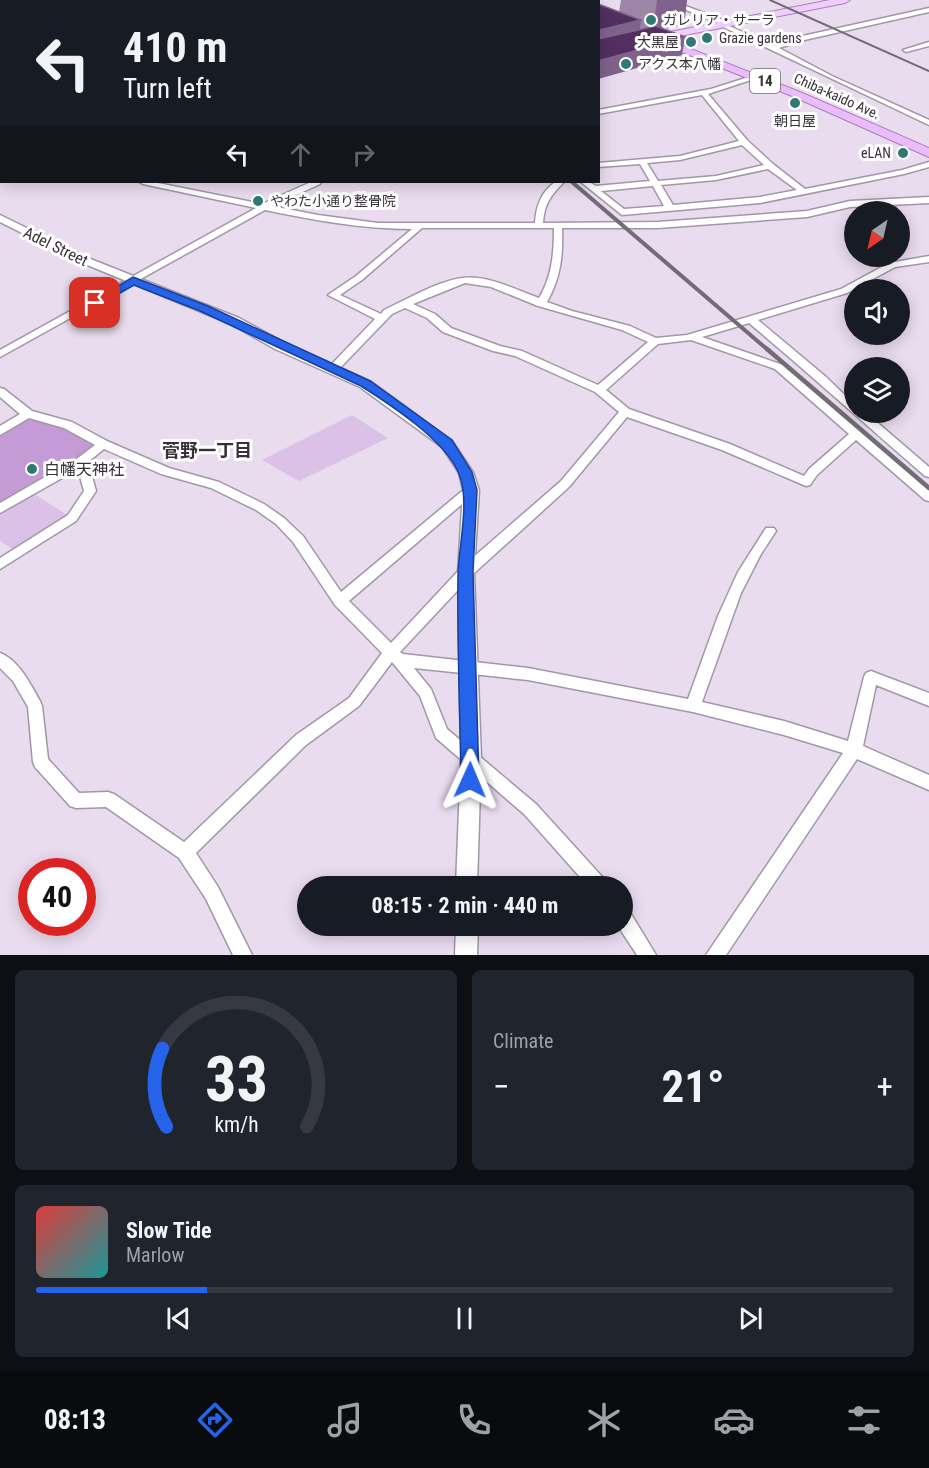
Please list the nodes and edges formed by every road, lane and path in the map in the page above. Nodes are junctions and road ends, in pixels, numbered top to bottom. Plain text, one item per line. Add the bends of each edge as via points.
1 (664, 0) edge
2 (845, 0) edge
3 (654, 3) dead end
4 (929, 10) edge
5 (723, 24) junction
6 (649, 38) joint
7 (929, 44) edge
8 (774, 48) junction
9 (906, 50) dead end
10 (755, 77) junction
11 (704, 93) junction
12 (600, 112) edge
13 (929, 123) edge
14 (744, 142) junction
15 (929, 153) edge
16 (642, 161) junction
17 (929, 164) edge
18 (600, 165) edge
19 (770, 166) junction
20 (148, 183) edge
21 (315, 183) edge
22 (559, 183) edge
23 (586, 183) edge
24 (655, 183) junction
25 (594, 189) junction
26 (804, 192) junction
27 (929, 200) edge
28 (265, 206) junction
29 (670, 208) junction
30 (0, 218) edge
31 (421, 225) junction
32 (539, 225) junction
33 (558, 226) junction
34 (929, 258) edge
35 (133, 281) junction
36 (405, 303) junction
37 (542, 304) junction
38 (750, 318) junction
39 (382, 319) junction
40 (692, 337) junction
41 (655, 341) junction
42 (0, 354) edge
43 (334, 369) junction
44 (598, 390) junction
45 (0, 391) edge
46 (844, 400) edge
47 (625, 412) junction
48 (28, 414) junction
49 (869, 423) edge
50 (0, 431) edge
51 (856, 434) junction
52 (103, 444) junction
53 (82, 460) junction
54 (929, 473) edge
55 (471, 490) junction
56 (929, 497) edge
57 (0, 509) edge
58 (770, 531) dead end
59 (0, 564) edge
60 (466, 572) junction
61 (340, 601) junction
62 (395, 656) junction
63 (0, 659) edge
64 (469, 668) junction
65 (929, 700) edge
66 (693, 706) junction
67 (854, 750) junction
68 (471, 758) junction
69 (929, 783) edge
70 (185, 852) junction
71 (467, 876) edge
72 (590, 876) edge
73 (633, 933) edge
74 (466, 936) edge
75 (243, 955) edge
76 (466, 955) edge
77 (647, 955) edge
78 (715, 955) edge

1 - 3 street
1 - 5 street
2 - 5 main road
4 - 8 street via 798,39
5 - 6 main road
5 - 8 street
6 - 10 highway, Chiba-kaido Ave. / 14
7 - 9 street
8 - 13 street
10 - 11 street
10 - 15 highway, Chiba-kaido Ave. / 14
11 - 12 street
11 - 14 street
14 - 16 street via 680,158
14 - 19 street
16 - 18 street
16 - 24 street
17 - 26 street
19 - 24 street via 716,178
19 - 26 street
20 - 28 street
21 - 28 street
22 - 32 street via 547,193 539,212
23 - 25 street
24 - 25 street
24 - 29 street
25 - 29 street via 622,212
26 - 29 street
27 - 33 street via 849,204 807,214 758,219
28 - 31 street via 363,225
28 - 35 street
30 - 35 street, Adel Street
31 - 32 street
31 - 39 street via 333,295
32 - 33 street
33 - 37 street via 558,266
34 - 38 street via 892,265 844,291
35 - 42 street
35 - 43 street, Adel Street via 235,321
36 - 37 street via 465,280 493,284
36 - 39 street
36 - 44 street via 431,316 447,330 497,350 518,353
37 - 41 street via 626,328
38 - 40 street
38 - 46 street
39 - 43 street
40 - 41 street
40 - 51 street via 778,367
41 - 44 street
43 - 55 street, Adel Street via 384,395 447,444 466,472
44 - 47 street
45 - 48 street
47 - 51 street via 726,447 806,482
47 - 60 street via 565,484
48 - 50 street
48 - 52 street via 71,427
49 - 54 street
51 - 56 street
52 - 53 street
52 - 61 street via 165,471 215,485 260,507 298,539
53 - 57 street
53 - 59 street via 90,491 72,518
55 - 60 street, Adel Street
55 - 61 street
58 - 66 street via 752,555 721,625
60 - 62 street
60 - 64 street, Adel Street
61 - 62 street
62 - 64 street
62 - 68 street via 426,693 441,733
62 - 70 street via 354,702 301,740
63 - 70 street via 18,677 36,706 41,762 63,789 76,801 108,799
64 - 66 street via 528,674
64 - 68 street, Adel Street
65 - 67 street via 871,677
66 - 67 street
67 - 69 street
67 - 78 street
68 - 71 street, Adel Street
68 - 72 street via 530,809
70 - 75 street via 212,893
73 - 77 street
74 - 76 street

